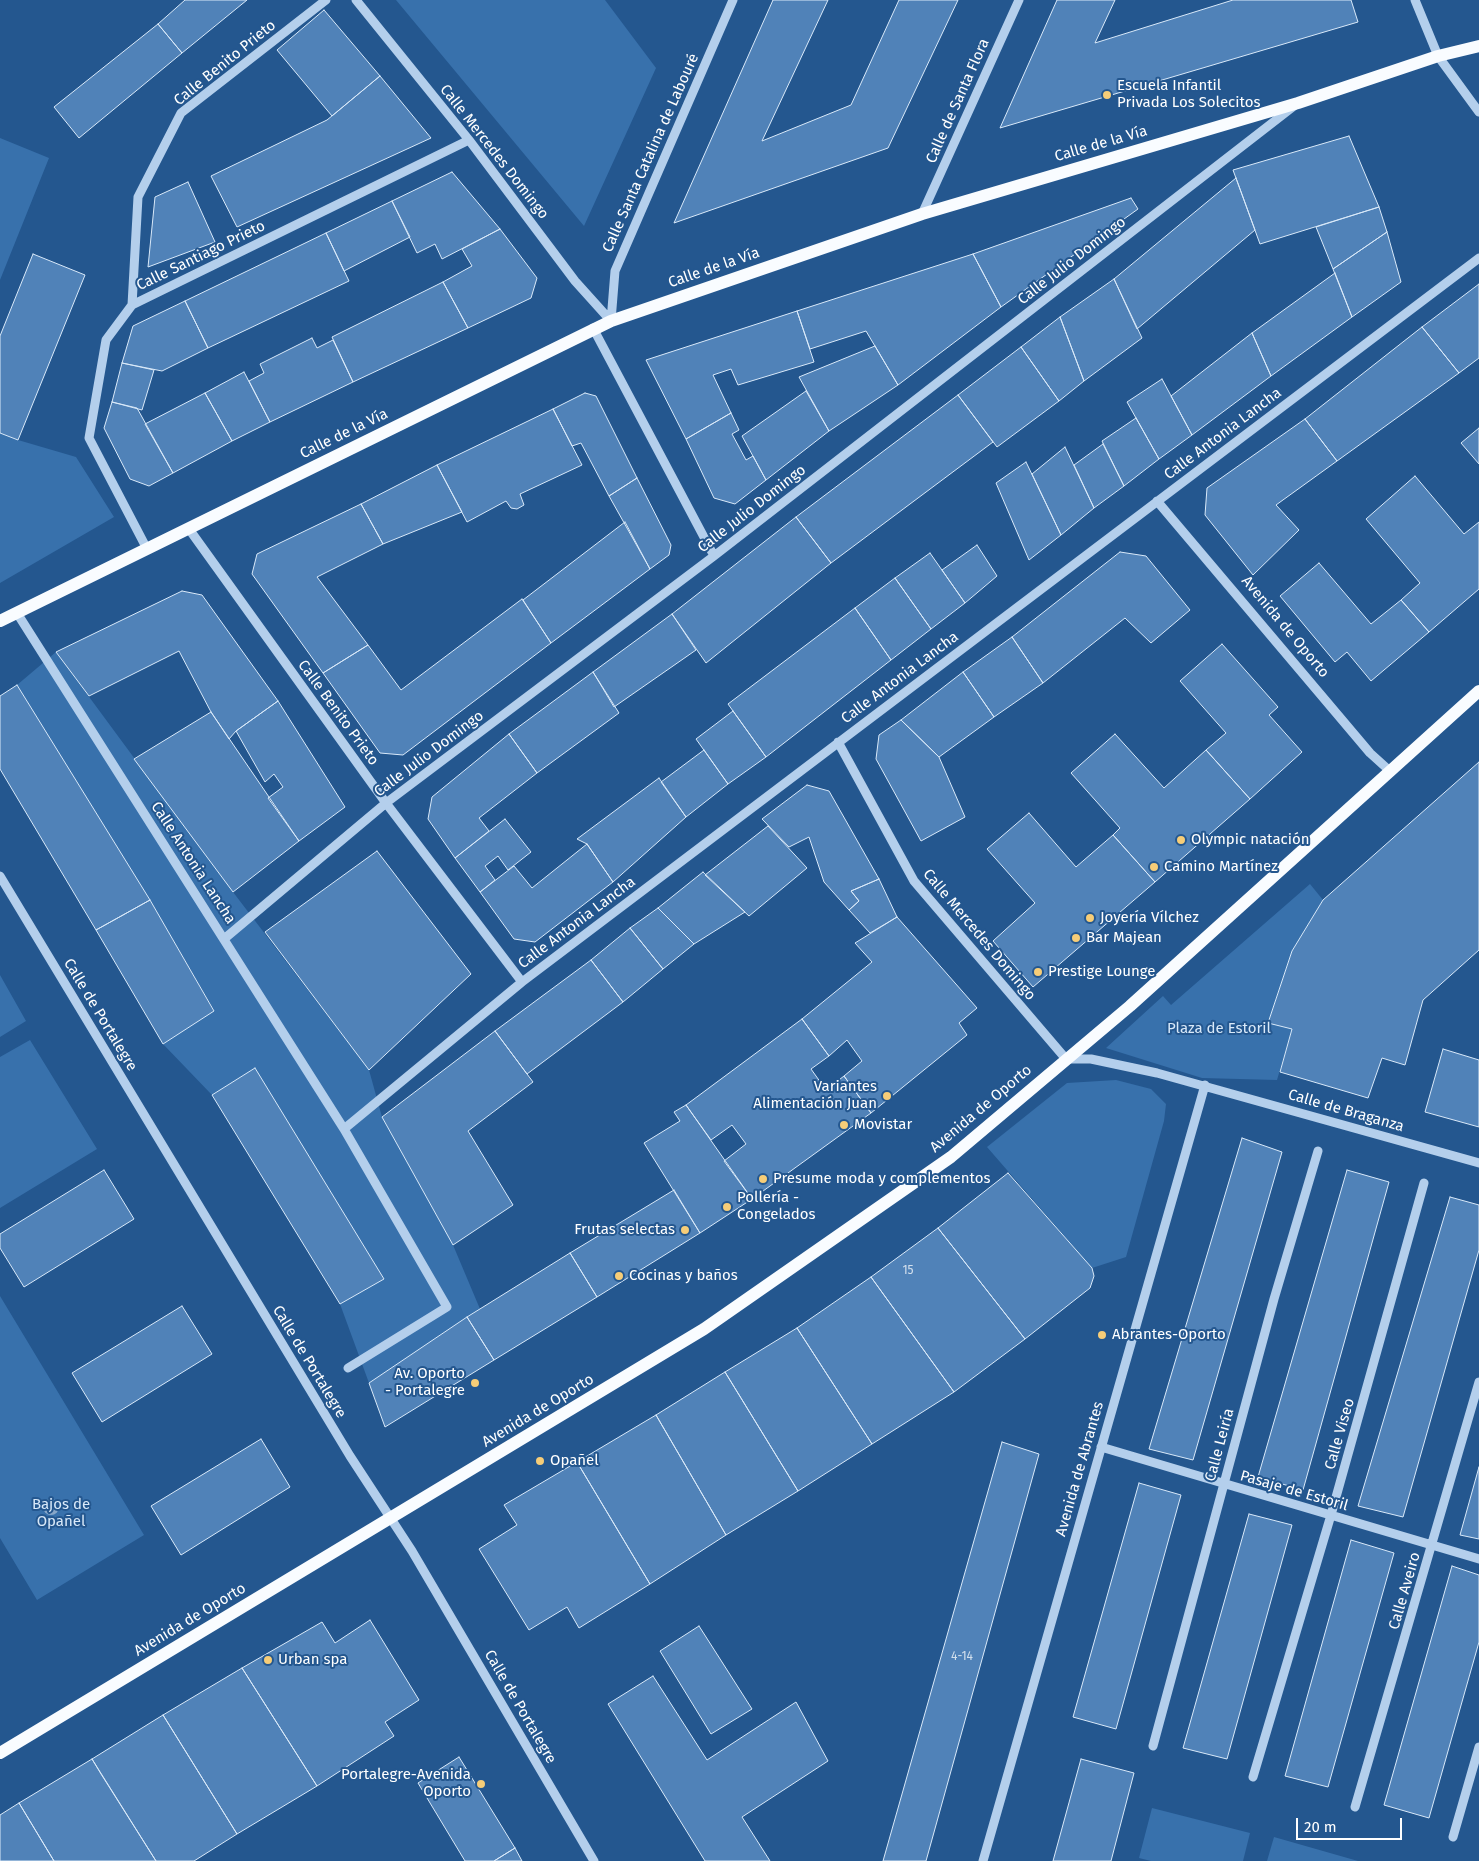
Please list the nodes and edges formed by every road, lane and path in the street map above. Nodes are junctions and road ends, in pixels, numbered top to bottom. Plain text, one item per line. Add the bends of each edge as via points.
1 (326, 0) edge
2 (356, 0) edge
3 (733, 0) edge
4 (1019, 0) edge
5 (1415, 0) edge
6 (1479, 46) edge
7 (1438, 56) junction
8 (1298, 103) junction
9 (1479, 112) edge
10 (469, 140) junction
11 (922, 214) junction
12 (1479, 258) edge
13 (132, 305) junction
14 (611, 321) junction
15 (593, 328) junction
16 (1157, 501) junction
17 (189, 529) junction
18 (147, 549) junction
19 (714, 556) junction
20 (17, 613) junction
21 (0, 621) edge
22 (1479, 691) edge
23 (838, 742) junction
24 (1391, 772) junction
25 (386, 803) junction
26 (0, 876) edge
27 (224, 939) junction
28 (522, 982) junction
29 (1066, 1059) junction
30 (1205, 1085) junction
31 (344, 1129) junction
32 (1318, 1152) dead end
33 (1479, 1163) edge
34 (1424, 1183) dead end
35 (348, 1368) dead end
36 (1479, 1382) edge
37 (1101, 1447) junction
38 (1224, 1484) junction
39 (1331, 1516) junction
40 (391, 1519) junction
41 (1432, 1545) junction
42 (1479, 1559) edge
43 (1153, 1746) dead end
44 (1479, 1747) edge
45 (0, 1753) edge
46 (1253, 1777) dead end
47 (1355, 1807) dead end
48 (1453, 1837) dead end
49 (594, 1861) edge
50 (983, 1861) edge

1 - 13 street, Calle Benito Prieto via 181,113 138,197
2 - 10 street, Calle Mercedes Domingo
3 - 14 street, Calle Santa Catalina de Labouré via 615,271
4 - 11 street, Calle de Santa Flora
5 - 7 street
6 - 7 main road, Calle de la Vía
7 - 8 main road, Calle de la Vía
7 - 9 street
8 - 11 main road, Calle de la Vía
8 - 19 street, Calle Julio Domingo
10 - 13 street, Calle Santiago Prieto
10 - 14 street, Calle Mercedes Domingo via 575,281
11 - 14 main road, Calle de la Vía
12 - 16 street, Calle Antonia Lancha
13 - 18 street, Calle Santiago Prieto via 106,340 89,438
14 - 15 main road, Calle de la Vía
15 - 17 main road, Calle de la Vía
15 - 19 street
16 - 23 street, Calle Antonia Lancha
16 - 24 street, Avenida de Oporto via 1370,753
17 - 18 main road, Calle de la Vía
17 - 25 street, Calle Benito Prieto
18 - 20 main road, Calle de la Vía
19 - 25 street, Calle Julio Domingo
20 - 21 main road, Calle de la Vía
20 - 27 street, Calle Antonia Lancha
22 - 24 main road, Avenida de Oporto
23 - 28 street, Calle Antonia Lancha
23 - 29 street, Calle Mercedes Domingo via 914,881
24 - 29 main road, Avenida de Oporto via 1130,1006
25 - 27 street, Calle Julio Domingo
25 - 28 street, Calle Benito Prieto
26 - 40 street, Calle de Portalegre
27 - 31 street, Calle Antonia Lancha
28 - 31 street, Calle Antonia Lancha
29 - 30 street via 1091,1059
29 - 40 main road, Avenida de Oporto via 951,1158 704,1329
30 - 33 street, Calle de Braganza
30 - 37 street, Avenida de Abrantes
31 - 35 street, Calle Antonia Lancha via 446,1307
32 - 38 street, Calle Leiría
34 - 39 street, Calle Viseo
36 - 41 street, Calle Aveiro
37 - 38 street, Pasaje de Estoril
37 - 50 street, Avenida de Abrantes
38 - 39 street, Pasaje de Estoril
38 - 43 street, Calle Leiría
39 - 41 street, Pasaje de Estoril
39 - 46 street, Calle Viseo
40 - 45 main road, Avenida de Oporto
40 - 49 street, Calle de Portalegre
41 - 42 street, Pasaje de Estoril
41 - 47 street, Calle Aveiro
44 - 48 street

